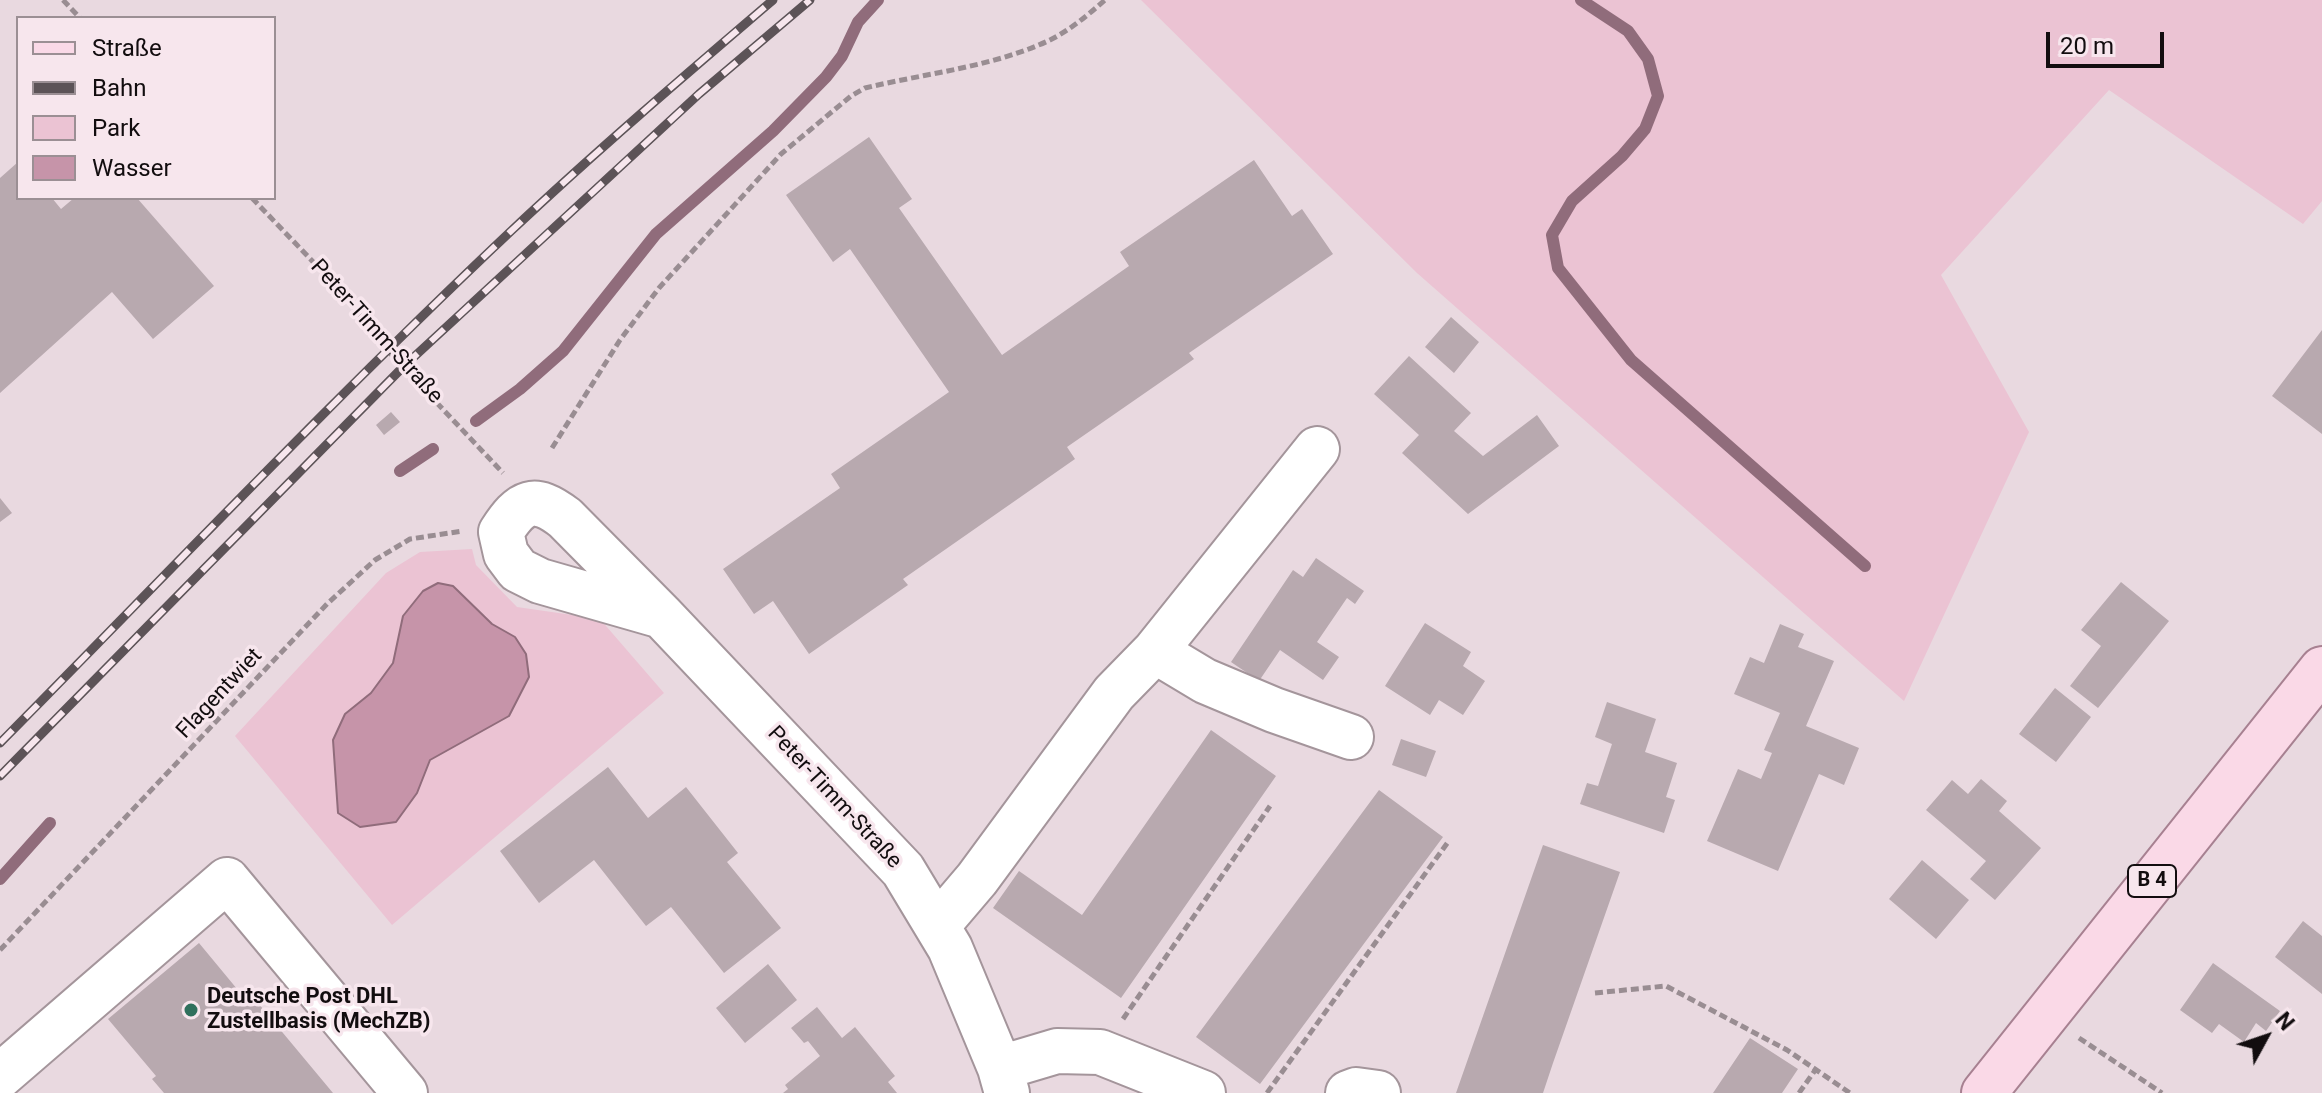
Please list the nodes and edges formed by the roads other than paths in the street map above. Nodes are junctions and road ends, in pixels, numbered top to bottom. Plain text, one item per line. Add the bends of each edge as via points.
1 (1317, 449) dead end
2 (662, 616) junction
3 (1155, 651) junction
4 (2322, 669) edge
5 (1351, 737) dead end
6 (937, 926) junction
7 (0, 1076) edge
8 (1003, 1081) edge
9 (405, 1093) edge
10 (1203, 1093) edge
11 (1348, 1093) edge
12 (1378, 1093) edge
13 (1984, 1093) edge

1 - 3 street
2 - 2 street, Peter-Timm-Straße via 518,570 506,554 516,518 548,505
2 - 6 street, Peter-Timm-Straße via 903,870
3 - 5 street via 1205,681
3 - 6 street via 1114,693
4 - 13 main road, B 4
6 - 8 street, Peter-Timm-Straße
7 - 9 street via 227,880
8 - 10 street via 1057,1051 1100,1052
11 - 12 street

